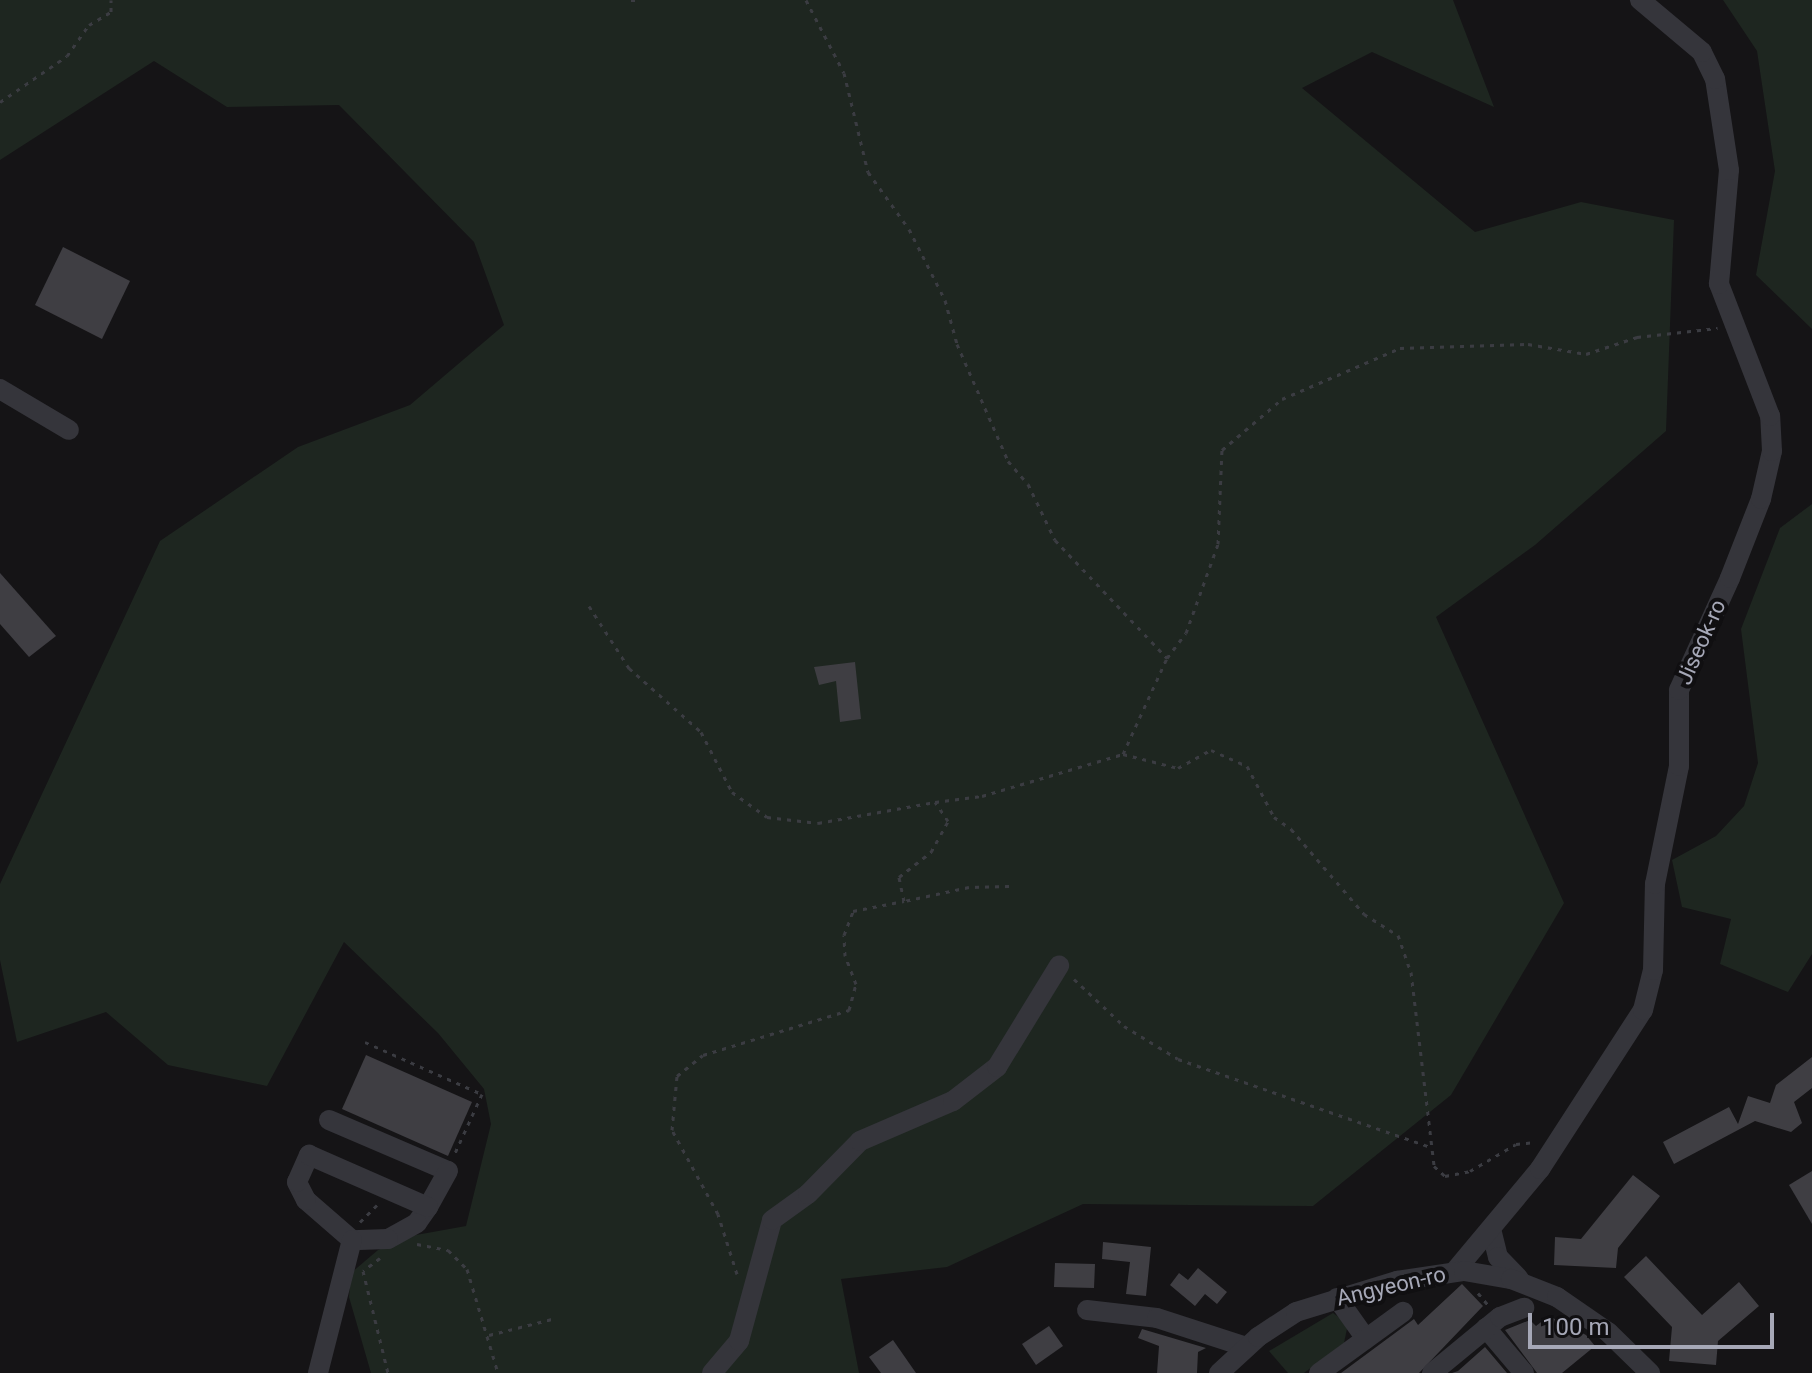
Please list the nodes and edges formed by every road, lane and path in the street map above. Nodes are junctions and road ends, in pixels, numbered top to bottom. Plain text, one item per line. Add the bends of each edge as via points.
1 (111, 0) edge
2 (806, 0) edge
3 (1640, 0) edge
4 (0, 102) edge
5 (1727, 330) dead end
6 (0, 389) edge
7 (69, 430) dead end
8 (589, 606) dead end
9 (1167, 658) junction
10 (1123, 754) junction
11 (935, 802) junction
12 (1009, 886) dead end
13 (904, 901) junction
14 (1059, 966) joint
15 (365, 1042) dead end
16 (329, 1120) dead end
17 (1562, 1138) junction
18 (1430, 1147) junction
19 (448, 1171) junction
20 (389, 1190) junction
21 (428, 1207) junction
22 (1491, 1229) junction
23 (352, 1240) junction
24 (403, 1248) dead end
25 (388, 1253) dead end
26 (1464, 1271) junction
27 (738, 1276) dead end
28 (1527, 1284) junction
29 (1337, 1298) junction
30 (1524, 1308) dead end
31 (1087, 1310) dead end
32 (1403, 1312) dead end
33 (556, 1318) dead end
34 (1493, 1322) junction
35 (489, 1335) junction
36 (1366, 1339) junction
37 (1246, 1347) junction
38 (318, 1373) edge
39 (388, 1373) edge
40 (498, 1373) edge
41 (712, 1373) edge
42 (1219, 1373) edge
43 (1319, 1373) edge
44 (1432, 1373) edge
45 (1524, 1373) edge
46 (1650, 1373) edge

1 - 4 path via 111,12 89,25 67,56 21,93
2 - 9 path via 844,73 868,172 909,229 945,300 957,344 1008,461 1028,484 1055,540
3 - 17 street, Jiseok-ro via 1702,52 1715,79 1729,170 1719,284 1770,416 1772,451 1735,565 1679,690 1679,766 1655,884 1649,991 1635,1025
5 - 9 path via 1710,325 1637,337 1586,354 1528,344 1400,348 1282,399 1222,450 1218,544 1186,633
6 - 7 street
8 - 11 path via 629,668 701,732 732,792 767,817 818,823
9 - 10 path
10 - 11 path via 982,796
10 - 18 path via 1178,768 1211,750 1247,766 1274,817 1291,829 1364,914 1398,935 1411,972
11 - 13 path via 948,821 931,852 899,877
12 - 13 path via 941,891
13 - 27 path via 853,911 844,935 845,956 856,984 849,1010 703,1055 677,1076 672,1130 718,1214
14 - 18 path via 1124,1026 1178,1059
14 - 41 street via 997,1067 953,1101 860,1141 808,1194 772,1220 739,1341
15 - 19 path via 482,1094
16 - 19 street
17 - 18 path via 1516,1144 1470,1171 1445,1176 1434,1166
17 - 22 street, Jiseok-ro
19 - 21 street
20 - 21 street
20 - 23 path via 356,1225
20 - 23 street via 309,1155 298,1177 300,1194
21 - 23 street via 412,1229
22 - 26 street, Jiseok-ro
22 - 28 street via 1498,1257
23 - 38 street
24 - 35 path via 440,1246 459,1258
25 - 39 path via 363,1271
26 - 28 street, Angyeon-ro
26 - 29 street, Angyeon-ro
26 - 34 path
28 - 46 street, Angyeon-ro via 1588,1316
29 - 36 street
29 - 37 street, Angyeon-ro via 1296,1312
30 - 34 street
31 - 37 street via 1157,1318
32 - 36 street
33 - 35 path
34 - 44 street
34 - 45 street
35 - 40 path
36 - 43 street
37 - 42 street, Angyeon-ro

